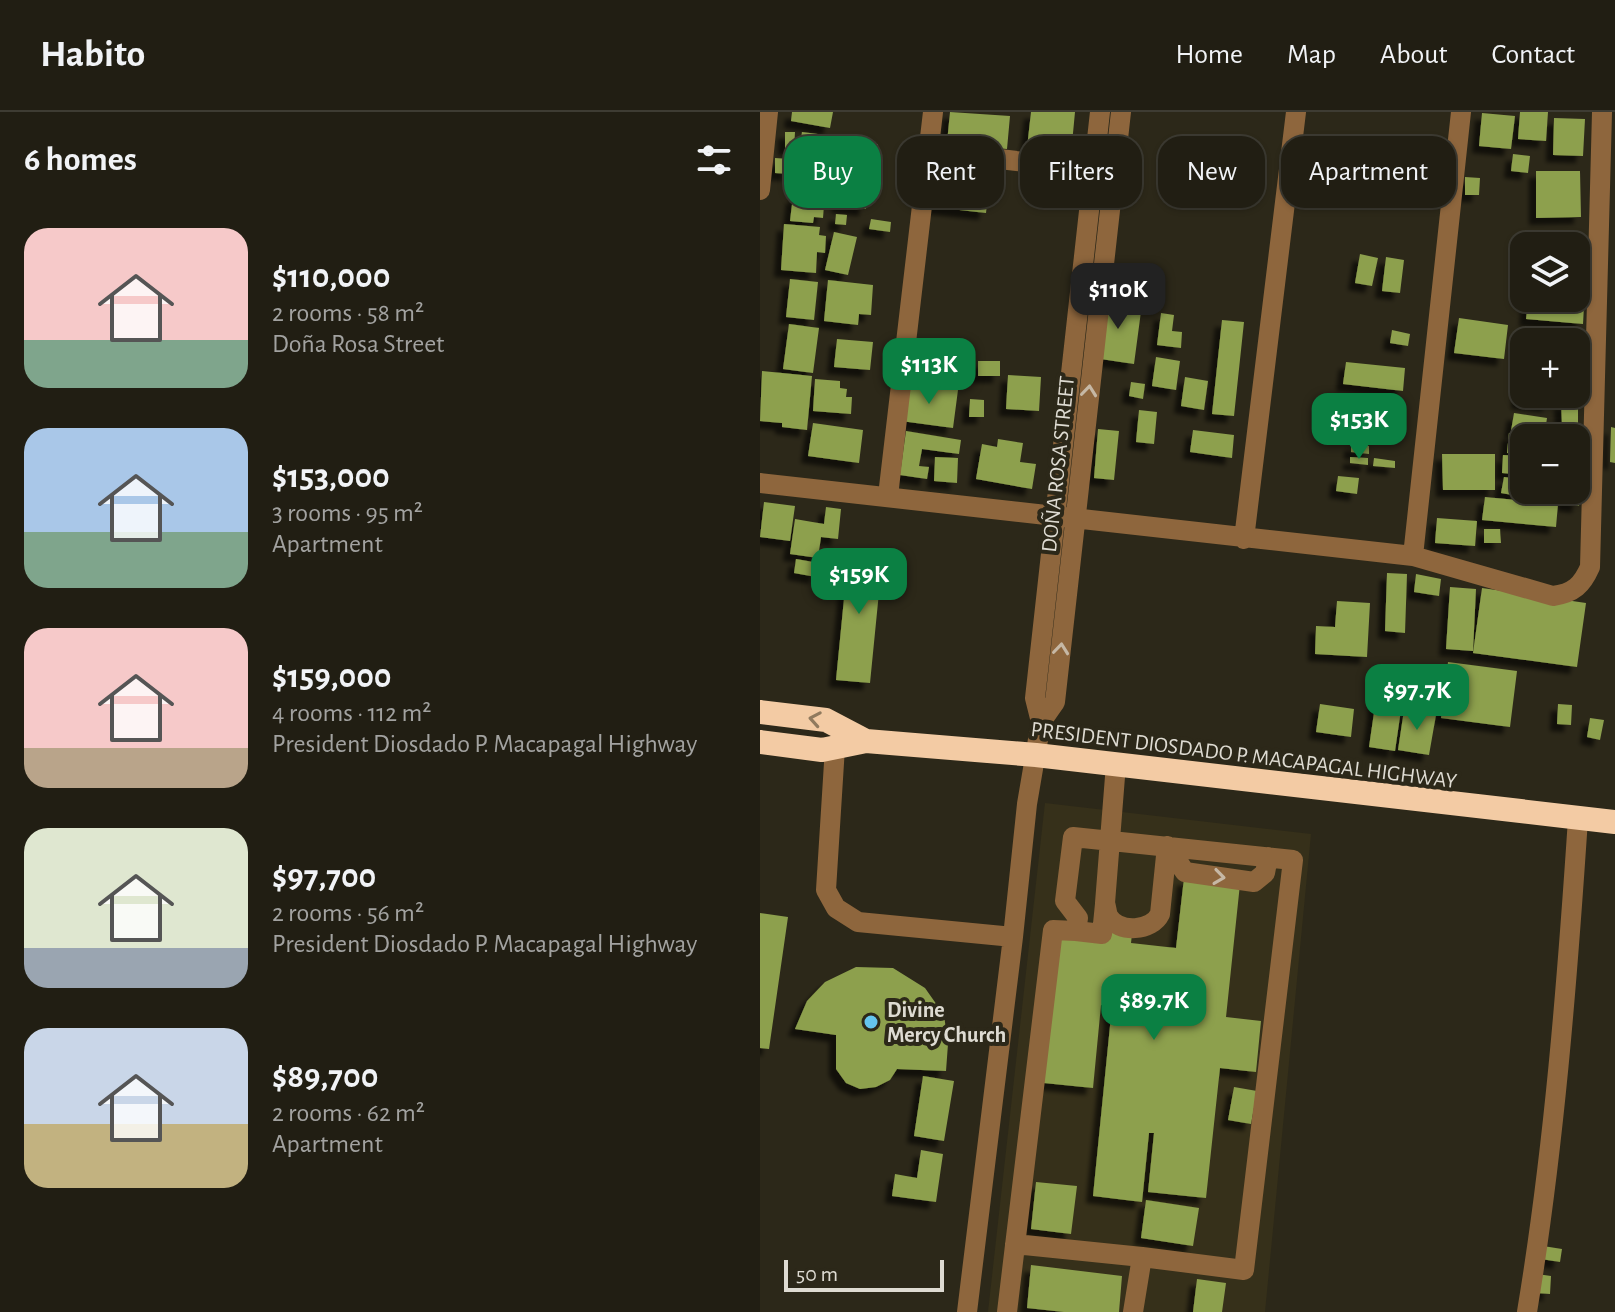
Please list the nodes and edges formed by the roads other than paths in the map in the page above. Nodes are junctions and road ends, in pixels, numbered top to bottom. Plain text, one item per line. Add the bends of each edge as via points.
1 (768, 112) edge
2 (933, 112) edge
3 (1100, 112) edge
4 (1121, 112) edge
5 (1296, 112) edge
6 (1461, 112) edge
7 (1602, 112) edge
8 (931, 136) edge
9 (1102, 136) edge
10 (1114, 136) edge
11 (760, 190) edge
12 (922, 208) edge
13 (1100, 208) edge
14 (760, 483) edge
15 (888, 496) junction
16 (1065, 518) junction
17 (1244, 539) junction
18 (1413, 556) junction
19 (760, 712) edge
20 (866, 741) junction
21 (760, 742) edge
22 (835, 747) junction
23 (1036, 755) junction
24 (1116, 764) junction
25 (1578, 819) junction
26 (1615, 822) edge
27 (1110, 840) junction
28 (1167, 846) junction
29 (1105, 903) junction
30 (1076, 931) junction
31 (1013, 937) junction
32 (1015, 1244) junction
33 (1142, 1257) junction
34 (967, 1312) edge
35 (1007, 1312) edge
36 (1133, 1312) edge
37 (1527, 1312) edge

1 - 11 street
2 - 8 street
3 - 9 street, DOÑA ROSA STREET
4 - 10 street, DOÑA ROSA STREET
5 - 17 street
6 - 18 street
7 - 18 street via 1590,567 1576,589 1553,596
12 - 15 street
13 - 16 street, DOÑA ROSA STREET
14 - 15 street
15 - 16 street
16 - 17 street
16 - 23 street, DOÑA ROSA STREET via 1055,702 1041,722
17 - 18 street
20 -> 19 highway, PRESIDENT DIOSDADO P. MACAPAGAL HIGHWAY via 826,720
20 - 22 highway, PRESIDENT DIOSDADO P. MACAPAGAL HIGHWAY
20 - 23 highway, PRESIDENT DIOSDADO P. MACAPAGAL HIGHWAY
21 - 22 highway, PRESIDENT DIOSDADO P. MACAPAGAL HIGHWAY
22 - 31 street via 826,890 836,908 858,922
23 - 24 highway, PRESIDENT DIOSDADO P. MACAPAGAL HIGHWAY
23 - 31 street, DOÑA ROSA STREET
24 - 25 highway, PRESIDENT DIOSDADO P. MACAPAGAL HIGHWAY
24 - 27 street
25 - 26 highway, PRESIDENT DIOSDADO P. MACAPAGAL HIGHWAY
25 - 37 street via 1547,1173
27 - 28 street
27 - 29 street
27 - 30 street via 1073,837 1065,901 1078,918
28 - 29 street via 1156,923 1143,928 1116,924
28 - 33 street via 1293,860 1244,1270
29 - 30 street via 1102,934
30 - 32 street via 1053,930
31 - 34 street, DOÑA ROSA STREET
32 - 33 street
32 - 35 street
33 - 36 street

